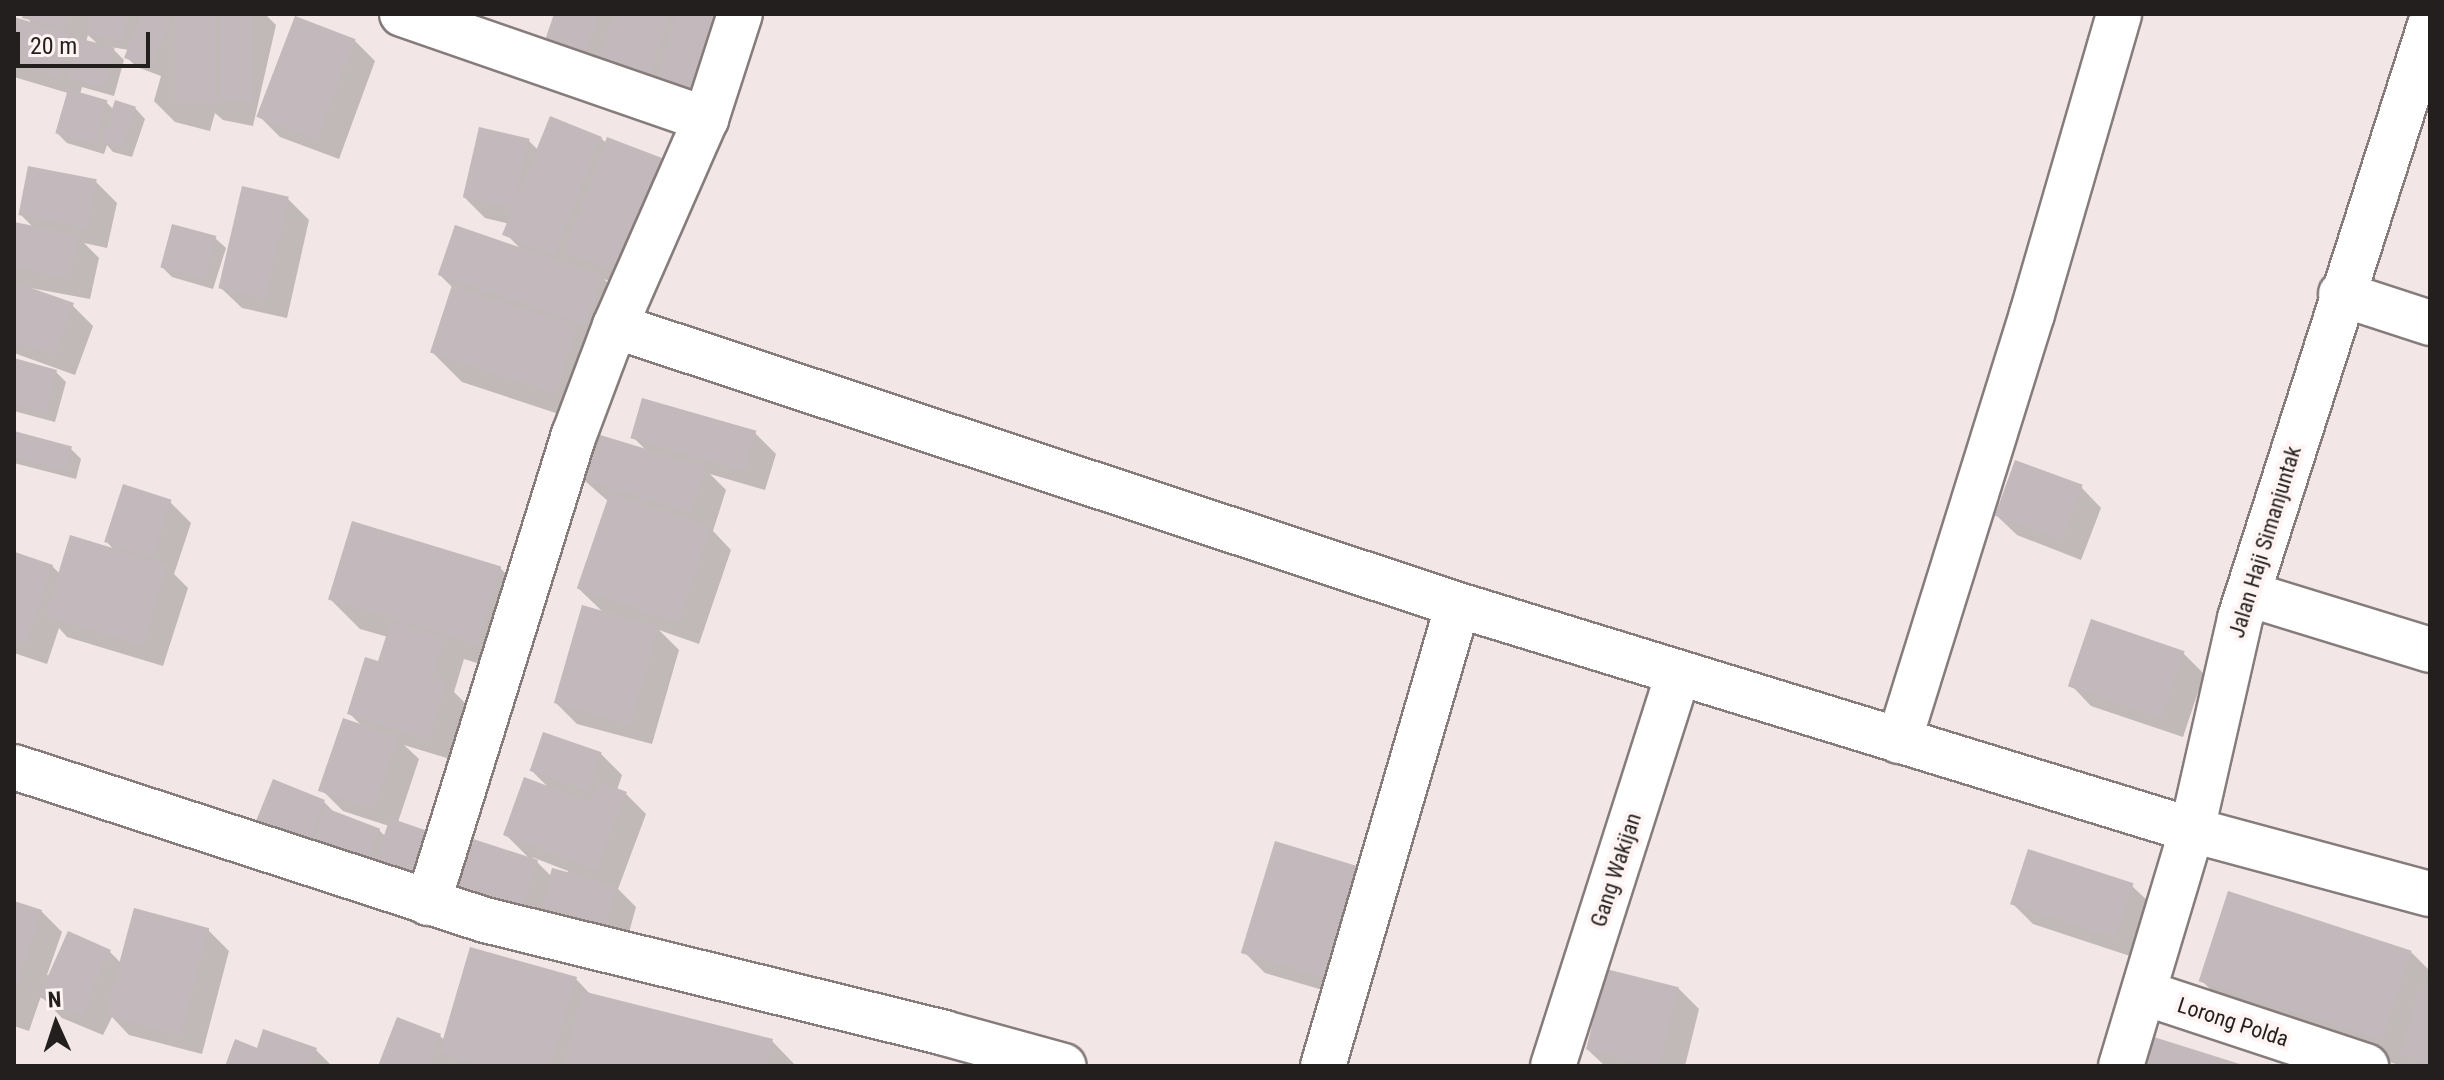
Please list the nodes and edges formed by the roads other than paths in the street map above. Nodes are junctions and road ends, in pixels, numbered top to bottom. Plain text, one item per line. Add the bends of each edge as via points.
1 (402, 14) edge
2 (740, 14) edge
3 (2119, 14) edge
4 (2430, 25) edge
5 (706, 119) junction
6 (2341, 294) junction
7 (2430, 323) edge
8 (615, 326) junction
9 (2248, 594) junction
10 (1458, 605) junction
11 (2430, 650) edge
12 (1678, 674) junction
13 (1899, 741) junction
14 (14, 767) edge
15 (2192, 830) junction
16 (2430, 894) edge
17 (428, 903) junction
18 (2145, 993) junction
19 (939, 1049) edge
20 (1064, 1066) edge
21 (1323, 1066) edge
22 (1553, 1066) edge
23 (2121, 1066) edge
24 (2366, 1066) edge

1 - 5 street
2 - 5 street
3 - 13 street
4 - 6 street, Jalan Haji Simanjuntak
5 - 8 street
6 - 7 street
6 - 9 street, Jalan Haji Simanjuntak
8 - 10 street
8 - 17 street via 574,435
9 - 11 street
9 - 15 street, Jalan Haji Simanjuntak
10 - 12 street
10 - 21 street
12 - 13 street
12 - 22 street, Gang Wakijan
13 - 15 street
14 - 17 street
15 - 16 street
15 - 18 street, Jalan Haji Simanjuntak
17 - 19 street via 735,983
18 - 23 street, Jalan Haji Simanjuntak
18 - 24 street, Lorong Polda
19 - 20 street

